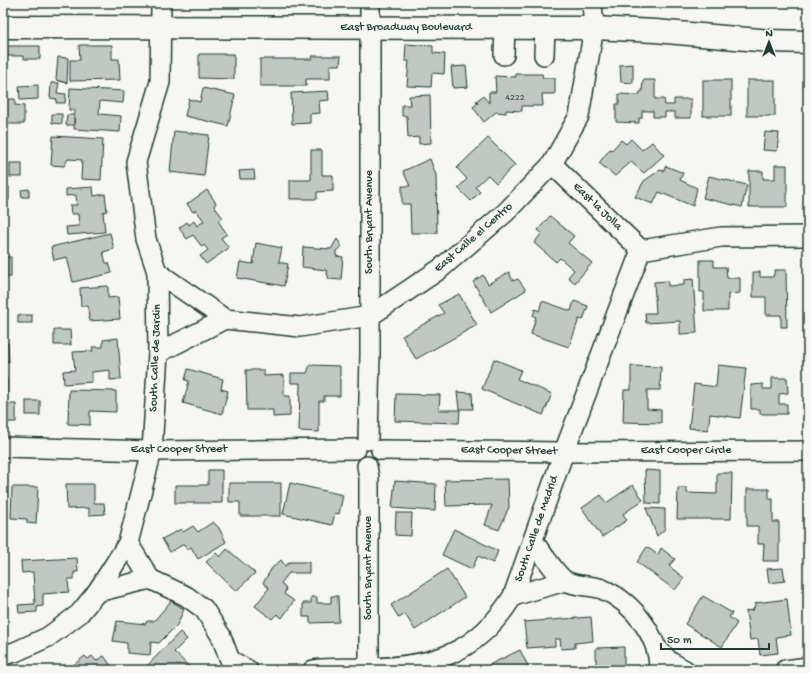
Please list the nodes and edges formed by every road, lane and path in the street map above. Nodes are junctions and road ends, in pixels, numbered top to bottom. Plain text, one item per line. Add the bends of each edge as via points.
1 (161, 3) edge
2 (370, 3) edge
3 (592, 3) edge
4 (3, 26) edge
5 (161, 27) junction
6 (505, 27) junction
7 (545, 27) junction
8 (370, 28) junction
9 (594, 28) junction
10 (808, 42) edge
11 (504, 55) dead end
12 (544, 55) dead end
13 (552, 164) junction
14 (808, 236) edge
15 (641, 250) junction
16 (157, 272) junction
17 (370, 316) junction
18 (225, 319) junction
19 (158, 353) junction
20 (368, 446) junction
21 (3, 447) edge
22 (152, 450) junction
23 (808, 451) edge
24 (564, 452) junction
25 (533, 541) junction
26 (128, 543) junction
27 (150, 579) junction
28 (565, 581) junction
29 (97, 592) junction
30 (513, 596) junction
31 (658, 649) junction
32 (3, 655) edge
33 (229, 665) edge
34 (808, 667) edge
35 (369, 669) edge
36 (248, 670) edge
37 (313, 670) edge
38 (659, 670) edge
39 (685, 670) edge
40 (785, 670) edge

1 - 5 street, South Calle de Jardin
2 - 8 street, South Bryant Avenue
3 - 9 street, East Calle el Centro
4 - 5 main road, East Broadway Boulevard
5 - 8 main road, East Broadway Boulevard
5 - 16 street, South Calle de Jardin via 160,82 136,162 146,239
6 - 7 main road, East Broadway Boulevard
6 - 8 main road, East Broadway Boulevard
6 - 11 street
7 - 9 main road, East Broadway Boulevard
7 - 12 street
8 - 17 street, South Bryant Avenue
9 - 10 main road, East Broadway Boulevard
9 - 13 street, East Calle el Centro via 579,116
13 - 15 street, East la Jolla
13 - 17 street, East Calle el Centro via 506,212 440,270
14 - 15 street via 721,237
15 - 24 street, South Calle de Madrid
16 - 18 street, East Calle el Centro
16 - 19 street, South Calle de Jardin
17 - 18 street, East Calle el Centro via 300,327
17 - 20 street, South Bryant Avenue
18 - 19 street
19 - 22 street, South Calle de Jardin
20 - 22 street, East Cooper Street
20 - 24 street, East Cooper Street
20 - 35 street, South Bryant Avenue via 381,458 375,465 367,466
21 - 22 street, East Cooper Street
22 - 26 street, South Calle de Jardin
23 - 24 street, East Cooper Circle
24 - 25 street, South Calle de Madrid
25 - 28 street
25 - 30 street, South Calle de Madrid
26 - 27 street
26 - 29 street, South Calle de Jardin
27 - 29 street
27 - 33 street via 186,596 204,609 220,636
28 - 30 street
28 - 31 street via 602,589 623,601 652,637
29 - 32 street, South Calle de Jardin via 79,614 48,636
30 - 35 street, South Calle de Madrid via 488,630 435,661 403,667
31 - 38 street
31 - 39 street via 669,661
33 - 36 street
34 - 40 street
35 - 37 street, South Calle de Madrid

